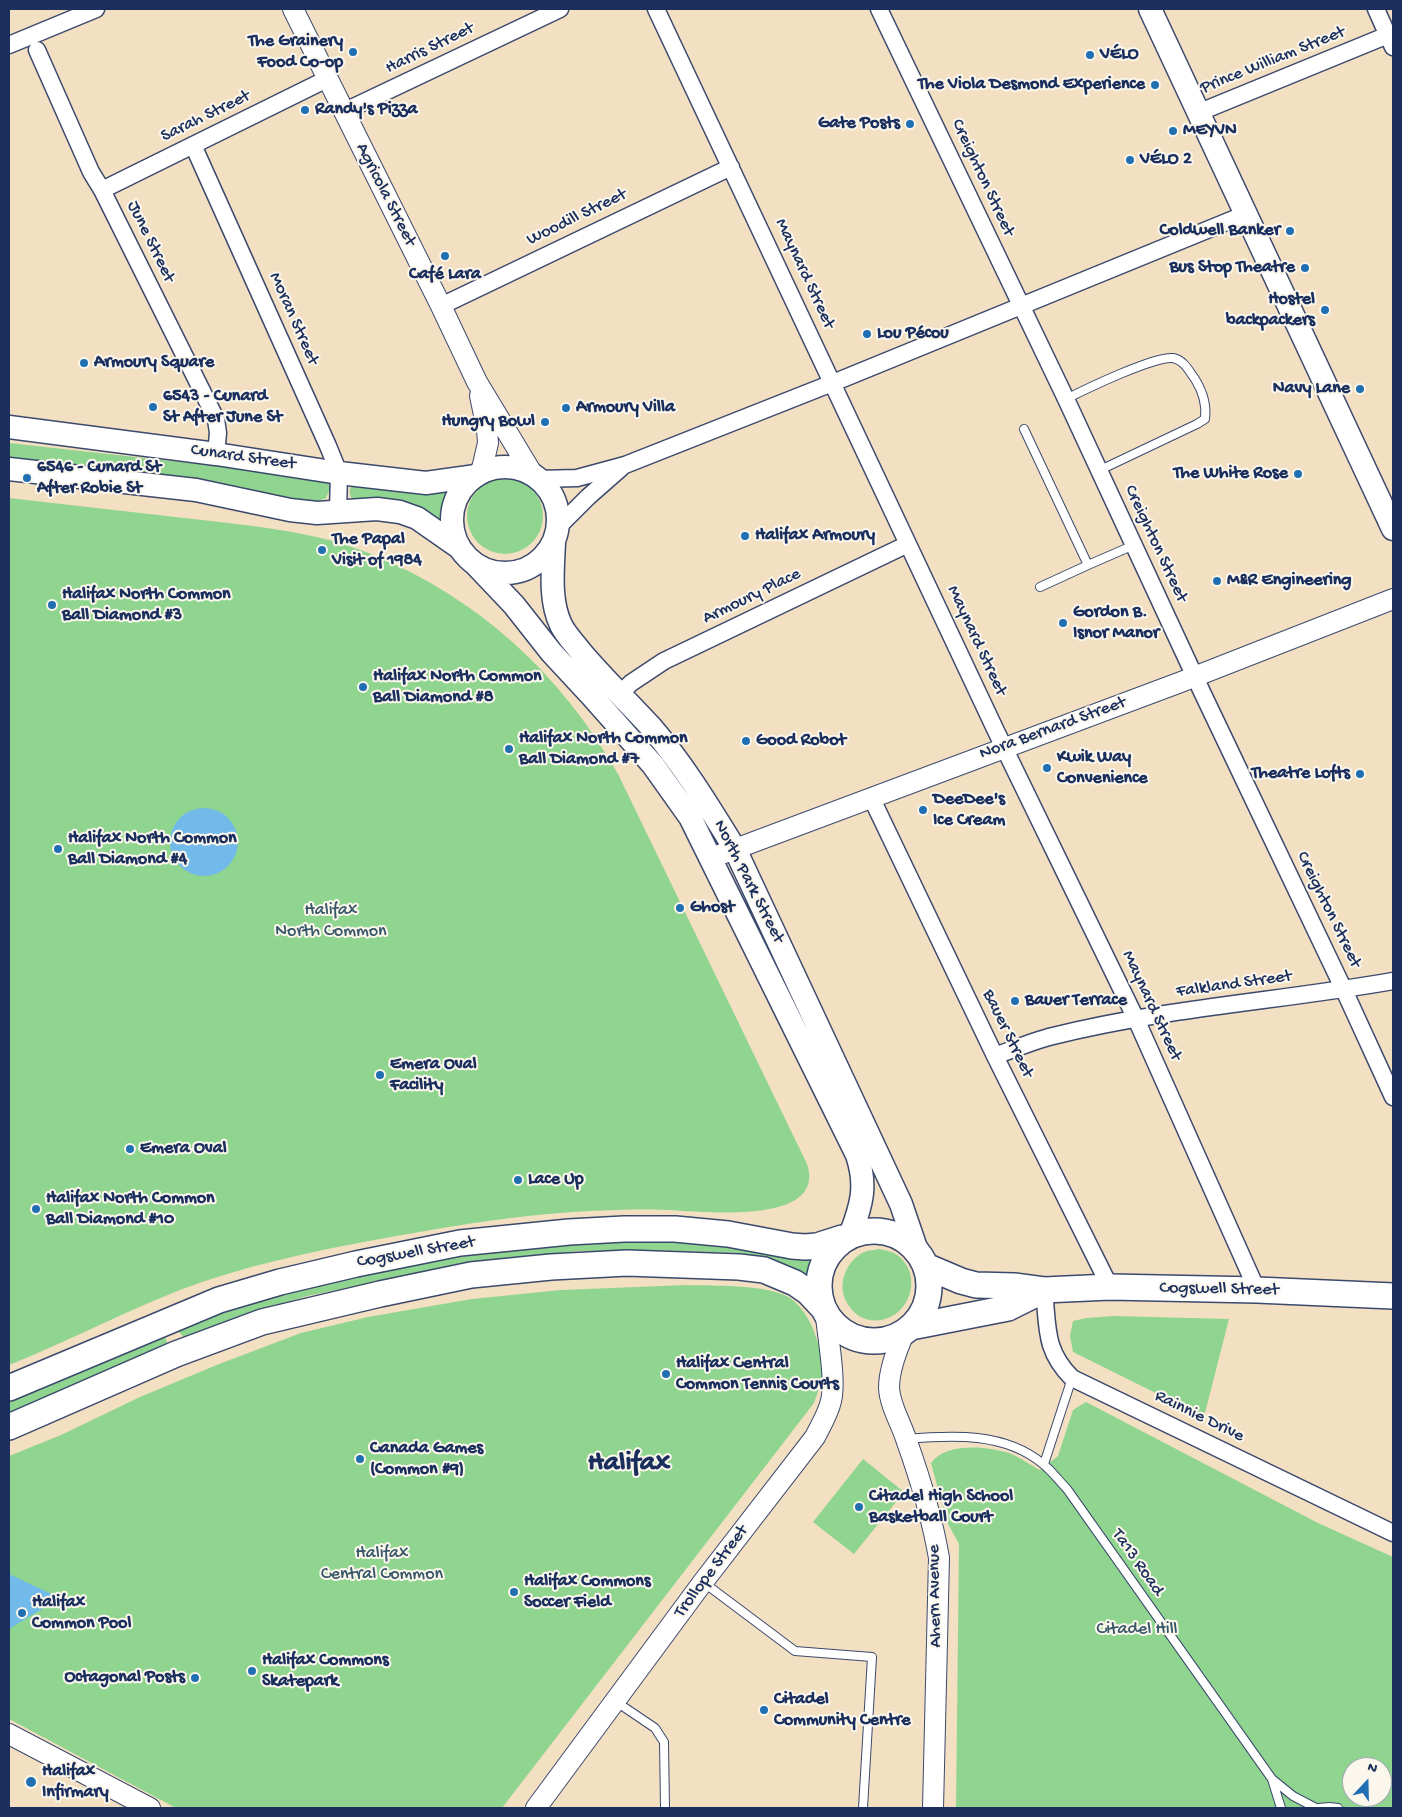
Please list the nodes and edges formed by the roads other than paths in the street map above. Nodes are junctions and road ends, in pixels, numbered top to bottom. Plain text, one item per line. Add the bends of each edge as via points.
1 (96, 9) edge
2 (293, 9) edge
3 (560, 9) edge
4 (656, 9) edge
5 (879, 9) edge
6 (1150, 9) edge
7 (1376, 9) edge
8 (1391, 41) edge
9 (9, 46) edge
10 (37, 50) dead end
11 (327, 79) junction
12 (343, 112) junction
13 (1200, 112) junction
14 (193, 145) junction
15 (730, 167) junction
16 (102, 190) junction
17 (1246, 214) junction
18 (1020, 305) junction
19 (441, 306) junction
20 (477, 382) junction
21 (833, 383) junction
22 (1066, 399) junction
23 (9, 427) edge
24 (1024, 429) dead end
25 (216, 454) junction
26 (625, 465) junction
27 (9, 469) edge
28 (1098, 471) junction
29 (339, 473) junction
30 (478, 474) junction
31 (536, 477) junction
32 (338, 512) junction
33 (1393, 529) edge
34 (556, 535) junction
35 (908, 544) junction
36 (1134, 545) junction
37 (460, 548) junction
38 (475, 564) junction
39 (1088, 564) junction
40 (1040, 586) dead end
41 (1393, 599) edge
42 (1195, 676) junction
43 (619, 695) junction
44 (1004, 747) junction
45 (871, 797) junction
46 (735, 848) junction
47 (711, 858) junction
48 (1393, 981) edge
49 (1344, 990) junction
50 (1136, 1018) junction
51 (996, 1056) junction
52 (1393, 1097) edge
53 (847, 1236) junction
54 (922, 1258) junction
55 (1110, 1287) junction
56 (1044, 1290) junction
57 (1258, 1290) junction
58 (1393, 1296) edge
59 (824, 1312) junction
60 (908, 1330) junction
61 (1072, 1378) junction
62 (9, 1388) edge
63 (9, 1427) edge
64 (906, 1439) junction
65 (1044, 1464) junction
66 (1393, 1533) edge
67 (703, 1582) junction
68 (615, 1702) junction
69 (9, 1734) edge
70 (1272, 1779) junction
71 (150, 1808) edge
72 (536, 1808) edge
73 (665, 1808) edge
74 (863, 1808) edge
75 (933, 1808) edge
76 (1281, 1808) edge
77 (1316, 1808) edge
78 (1319, 1808) edge
79 (1338, 1808) edge

1 - 9 street
2 - 11 street, Agricola Street
3 - 12 street, Harris Street
4 - 15 street, Maynard Street
5 - 18 street, Creighton Street
6 - 13 main road
7 - 8 street
8 - 13 street, Prince William Street
10 - 16 street, June Street
11 - 12 street, Agricola Street
11 - 14 street, Sarah Street
12 - 19 street, Agricola Street
13 - 17 main road
14 - 16 street, Sarah Street
14 - 29 street, Moran Street
15 - 19 street, Woodill Street
15 - 21 street, Maynard Street
16 - 25 street, June Street via 216,419
17 - 18 street
17 - 33 main road
18 - 21 street
18 - 22 street, Creighton Street
19 - 20 street, Agricola Street
20 - 30 street, Agricola Street via 488,443
20 - 31 street, Agricola Street
21 - 26 street
21 - 35 street, Maynard Street
22 - 28 street, Creighton Street
22 - 28 lane via 1160,358 1175,358 1185,364 1200,388 1207,408 1204,419
23 - 25 main road, Cunard Street
24 - 39 lane
25 - 29 main road, Cunard Street
26 - 31 street via 577,478
26 - 34 street via 588,497
27 - 32 main road via 196,490 290,510
28 - 36 street, Creighton Street
29 - 30 main road, Cunard Street via 426,482
29 - 32 street, Moran Street
30 - 31 main road via 498,468 516,468
30 - 37 main road via 466,484 453,508 454,536
31 - 34 main road via 551,492 557,509
32 - 37 main road via 377,509 400,512 417,518
34 - 38 main road via 547,554 526,570 493,572
34 - 43 main road, North Park Street via 553,591 561,625
35 - 43 street, Armoury Place via 664,661
35 - 44 street, Maynard Street
36 - 39 lane
36 - 42 street, Creighton Street
37 - 38 main road
38 - 47 main road, North Park Street via 653,765 690,818
39 - 40 lane
41 - 42 street, Nora Bernard Street
42 - 44 street, Nora Bernard Street
42 - 49 street, Creighton Street
43 - 46 main road, North Park Street via 670,750
44 - 45 street, Nora Bernard Street
44 - 50 street, Maynard Street
45 - 46 street, Nora Bernard Street
45 - 51 street, Bauer Street
46 - 47 street, Nora Bernard Street
46 - 54 main road, North Park Street via 902,1204
47 - 53 main road, North Park Street via 858,1155 864,1188
48 - 49 street, Falkland Street
49 - 50 street, Falkland Street
49 - 52 street, Creighton Street
50 - 51 street, Falkland Street via 1051,1036
50 - 57 street, Maynard Street
51 - 55 street, Bauer Street
53 - 54 main road via 867,1231 883,1232 901,1239
53 - 59 main road via 831,1249 823,1263 819,1294
53 - 62 main road, Cogswell Street via 805,1247 728,1234 624,1229 460,1243 356,1264 219,1300
54 - 56 main road, Cogswell Street via 961,1281 976,1285
54 - 60 main road via 930,1282 927,1298 923,1311
55 - 56 main road, Cogswell Street
55 - 57 main road, Cogswell Street
56 - 60 main road, Cogswell Street via 1008,1308
56 - 61 street, Rainnie Drive via 1053,1351 1060,1366
57 - 58 main road, Cogswell Street
59 - 60 main road via 850,1336 867,1340 886,1340
59 - 63 main road, Cogswell Street via 808,1292 795,1283 764,1270 739,1267 627,1263 471,1276 262,1322 176,1354
59 - 67 street, Trollope Street via 832,1387 825,1419 815,1437
60 - 64 street, Ahern Avenue via 890,1376 889,1390
61 - 65 lane
61 - 66 street, Rainnie Drive
64 - 65 lane, Ta13 Road via 981,1438 1003,1443
64 - 75 street, Ahern Avenue via 932,1520 939,1558
65 - 70 lane, Ta13 Road via 1066,1489
67 - 68 street, Trollope Street
67 - 74 lane via 795,1651 872,1657
68 - 72 street, Trollope Street
68 - 73 lane via 655,1728 664,1742
69 - 71 street
70 - 76 lane
70 - 77 lane via 1293,1796
78 - 79 lane

